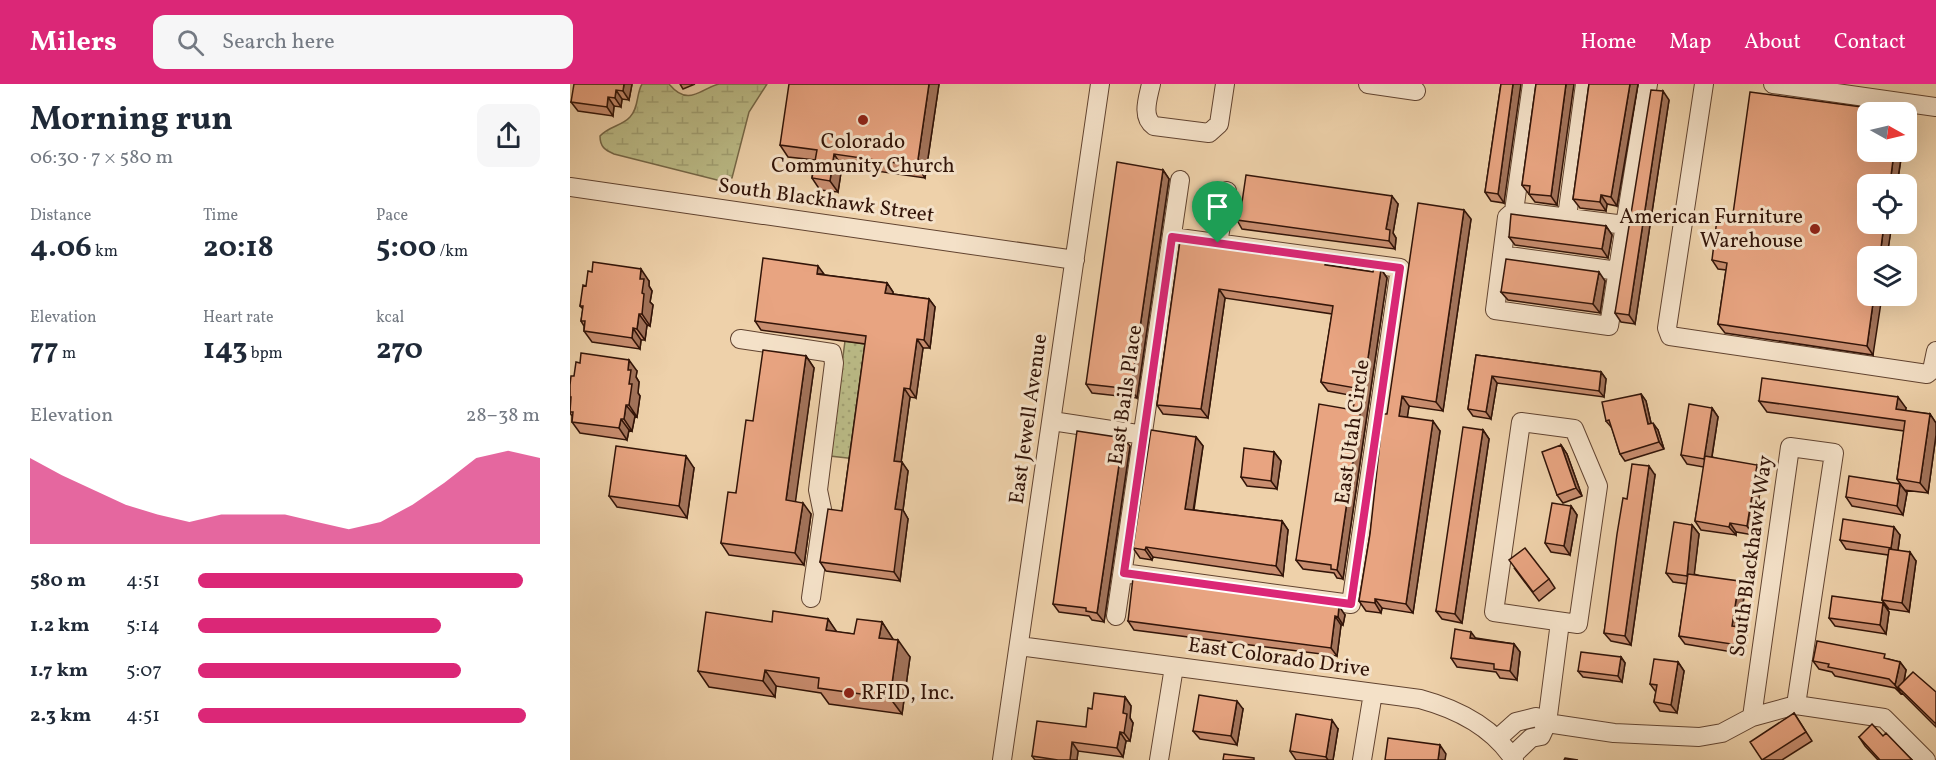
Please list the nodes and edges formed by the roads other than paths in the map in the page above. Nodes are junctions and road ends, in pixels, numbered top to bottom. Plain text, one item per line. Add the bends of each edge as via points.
1 (1100, 84) edge
2 (1151, 84) edge
3 (1225, 84) edge
4 (1368, 84) edge
5 (1532, 84) edge
6 (1585, 84) edge
7 (1648, 84) edge
8 (1704, 84) edge
9 (1773, 84) edge
10 (1416, 91) dead end
11 (1936, 107) edge
12 (1180, 180) dead end
13 (570, 187) edge
14 (1227, 191) dead end
15 (1515, 211) junction
16 (1567, 218) junction
17 (1625, 225) junction
18 (1172, 237) junction
19 (1218, 243) junction
20 (1502, 255) junction
21 (1075, 260) junction
22 (1618, 271) junction
23 (740, 339) dead end
24 (1936, 351) edge
25 (1052, 421) junction
26 (1144, 435) junction
27 (1124, 573) junction
28 (811, 598) dead end
29 (1116, 616) dead end
30 (1560, 622) junction
31 (1019, 646) junction
32 (1174, 667) junction
33 (1373, 693) junction
34 (1796, 705) junction
35 (1752, 717) junction
36 (1547, 723) junction
37 (1497, 739) junction
38 (1513, 758) edge
39 (1002, 760) edge
40 (1159, 760) edge
41 (1362, 760) edge
42 (1926, 760) edge

1 - 21 street, East Jewell Avenue
2 - 3 street via 1148,122 1209,133 1219,124
4 - 10 street
5 - 15 street
6 - 16 street
7 - 17 street
8 - 24 street via 1667,328 1670,336 1927,375
9 - 11 street
12 - 18 street, East Bails Place
13 - 21 street, South Blackhawk Street
14 - 19 street
15 - 16 street
15 - 20 street via 1507,218
16 - 17 street
17 - 22 street
18 - 19 street, East Utah Circle
18 - 26 street, East Bails Place
19 - 27 street, East Utah Circle via 1400,268 1351,604
20 - 22 street
20 - 22 street via 1495,310 1506,312 1609,326
21 - 25 street, East Jewell Avenue
23 - 28 street via 832,353 834,363 818,490 823,514
25 - 26 street
25 - 31 street, East Jewell Avenue
26 - 27 street, East Bails Place
27 - 29 street, East Bails Place
30 - 30 street via 1578,624 1598,486 1574,429 1521,422 1494,612
30 - 36 street
31 - 32 street, East Colorado Drive
31 - 39 street, East Jewell Avenue
32 - 33 street, East Colorado Drive
32 - 40 street
33 - 37 street, East Colorado Drive via 1443,706 1478,723
33 - 41 street
34 - 35 street
34 - 35 street, South Blackhawk Way via 1833,453 1790,447
34 - 42 street via 1884,718
35 - 36 street via 1722,733 1698,737 1633,735
36 - 37 street via 1536,717 1515,722
36 - 38 street via 1541,736 1531,738
37 - 38 street, East Colorado Drive

